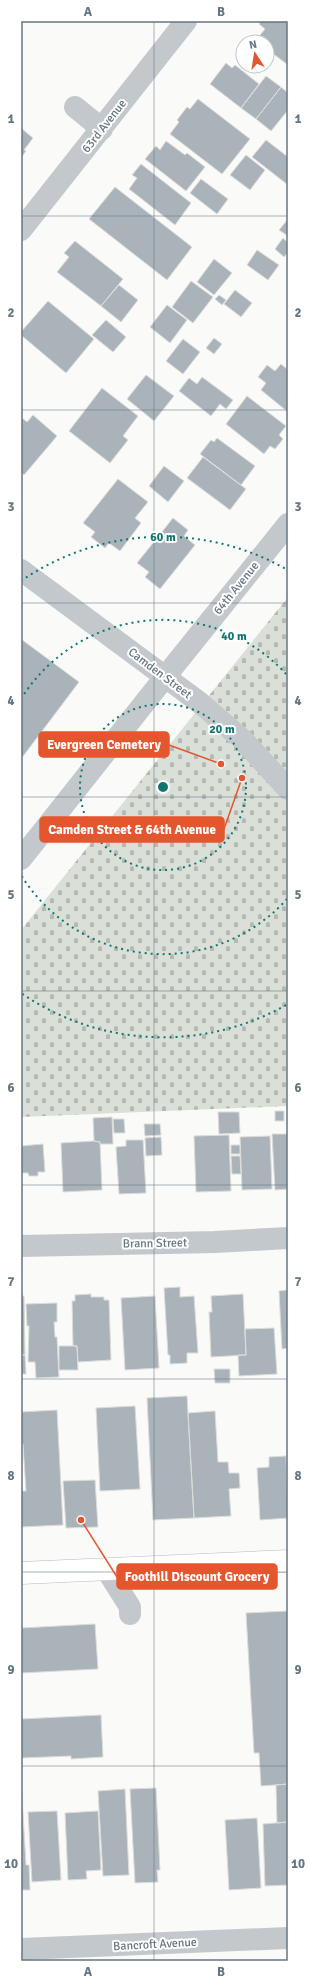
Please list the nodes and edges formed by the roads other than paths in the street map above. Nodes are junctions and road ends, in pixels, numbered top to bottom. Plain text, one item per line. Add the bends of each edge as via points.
1 (186, 21) edge
2 (75, 107) dead end
3 (102, 129) junction
4 (21, 230) edge
5 (288, 524) edge
6 (21, 570) edge
7 (164, 677) junction
8 (288, 789) edge
9 (21, 859) edge
10 (288, 1238) edge
11 (21, 1246) edge
12 (288, 1561) edge
13 (106, 1569) junction
14 (21, 1573) edge
15 (130, 1614) dead end
16 (288, 1938) edge
17 (21, 1949) edge

1 - 3 street, 63rd Avenue
2 - 3 street
3 - 4 street, 63rd Avenue
5 - 7 street, 64th Avenue
6 - 7 street, Camden Street
7 - 8 street, Camden Street via 199,702 243,740
7 - 9 street, 64th Avenue
10 - 11 street, Brann Street
12 - 13 main road
13 - 14 main road
13 - 15 street via 130,1607
16 - 17 street, Bancroft Avenue

